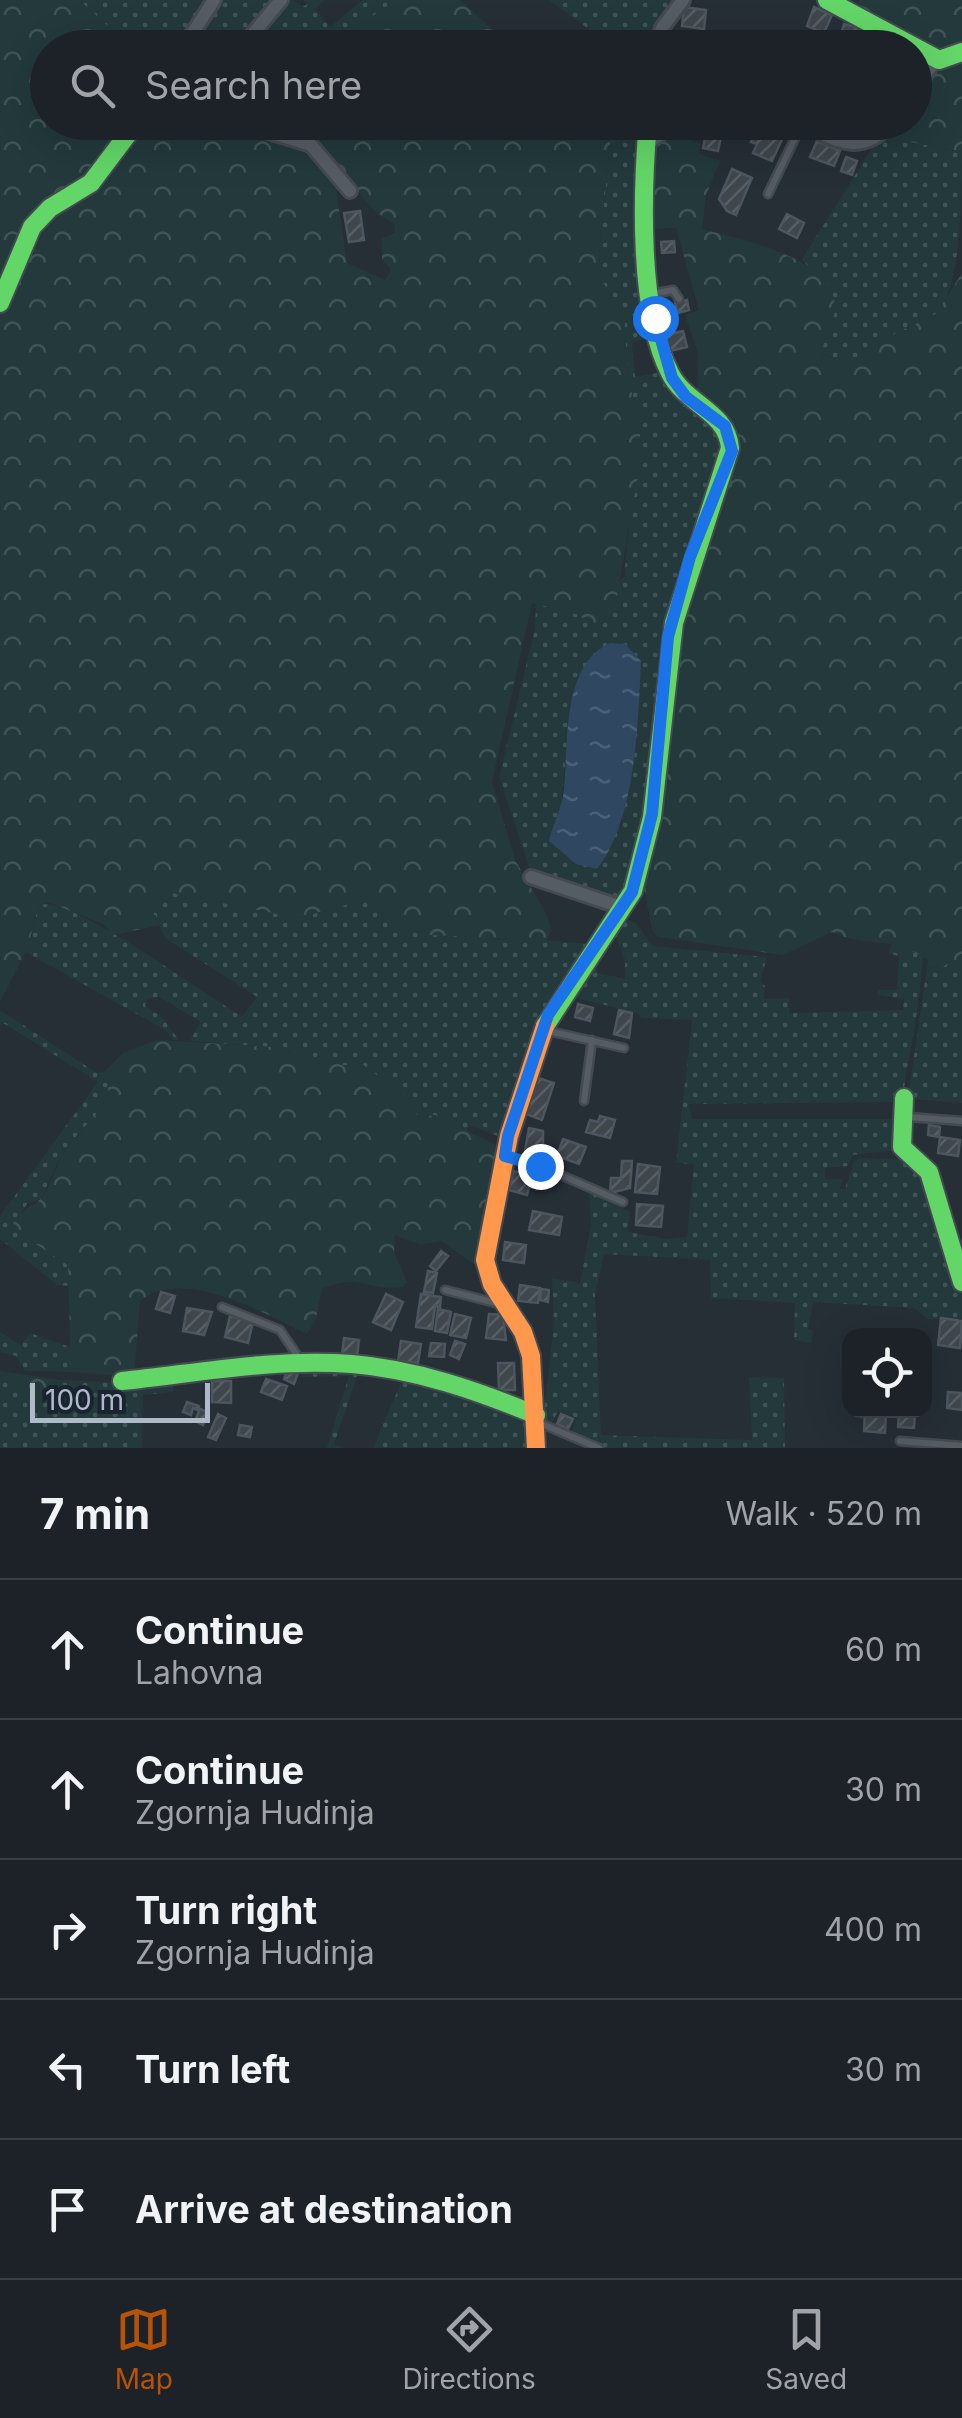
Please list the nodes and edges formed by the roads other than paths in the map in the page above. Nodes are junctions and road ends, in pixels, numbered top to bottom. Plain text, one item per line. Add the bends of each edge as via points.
1 (214, 0) edge
2 (281, 0) edge
3 (684, 0) edge
4 (826, 0) edge
5 (849, 6) edge
6 (195, 30) edge
7 (256, 30) edge
8 (661, 30) edge
9 (889, 30) edge
10 (962, 52) edge
11 (932, 56) edge
12 (936, 58) junction
13 (932, 64) edge
14 (124, 140) edge
15 (295, 140) edge
16 (646, 140) edge
17 (659, 140) edge
18 (792, 140) edge
19 (839, 140) edge
20 (876, 140) edge
21 (644, 152) junction
22 (350, 192) dead end
23 (768, 194) dead end
24 (650, 294) junction
25 (679, 299) dead end
26 (0, 302) edge
27 (531, 877) dead end
28 (621, 907) junction
29 (543, 1030) junction
30 (592, 1040) junction
31 (624, 1048) dead end
32 (584, 1101) dead end
33 (903, 1107) joint
34 (962, 1120) edge
35 (505, 1156) junction
36 (623, 1202) dead end
37 (962, 1282) edge
38 (445, 1290) dead end
39 (506, 1304) junction
40 (222, 1307) dead end
41 (301, 1364) junction
42 (122, 1381) dead end
43 (536, 1418) junction
44 (900, 1441) dead end
45 (962, 1446) edge
46 (536, 1448) edge
47 (599, 1448) edge

1 - 6 street
2 - 7 street
3 - 8 street
4 - 5 street
5 - 9 street
10 - 12 street
11 - 12 street
12 - 13 street
14 - 26 street via 91,184 32,227
15 - 22 street via 311,145
16 - 21 street
17 - 21 lane
18 - 23 lane
19 - 20 street
21 - 24 street via 640,226
24 - 25 lane via 673,290
24 - 28 street via 666,365 696,406 725,426 732,451 690,557 668,637 652,814 642,868
27 - 28 street
28 - 29 street
29 - 30 lane
29 - 35 street
30 - 31 lane
30 - 32 lane
33 - 34 lane
33 - 37 street via 902,1147 929,1172
35 - 36 lane
35 - 39 street via 484,1260
38 - 39 lane
39 - 43 street via 531,1356
40 - 41 lane via 280,1330
41 - 42 street
41 - 43 street via 354,1364 502,1400
43 - 46 street
43 - 47 lane
44 - 45 lane

